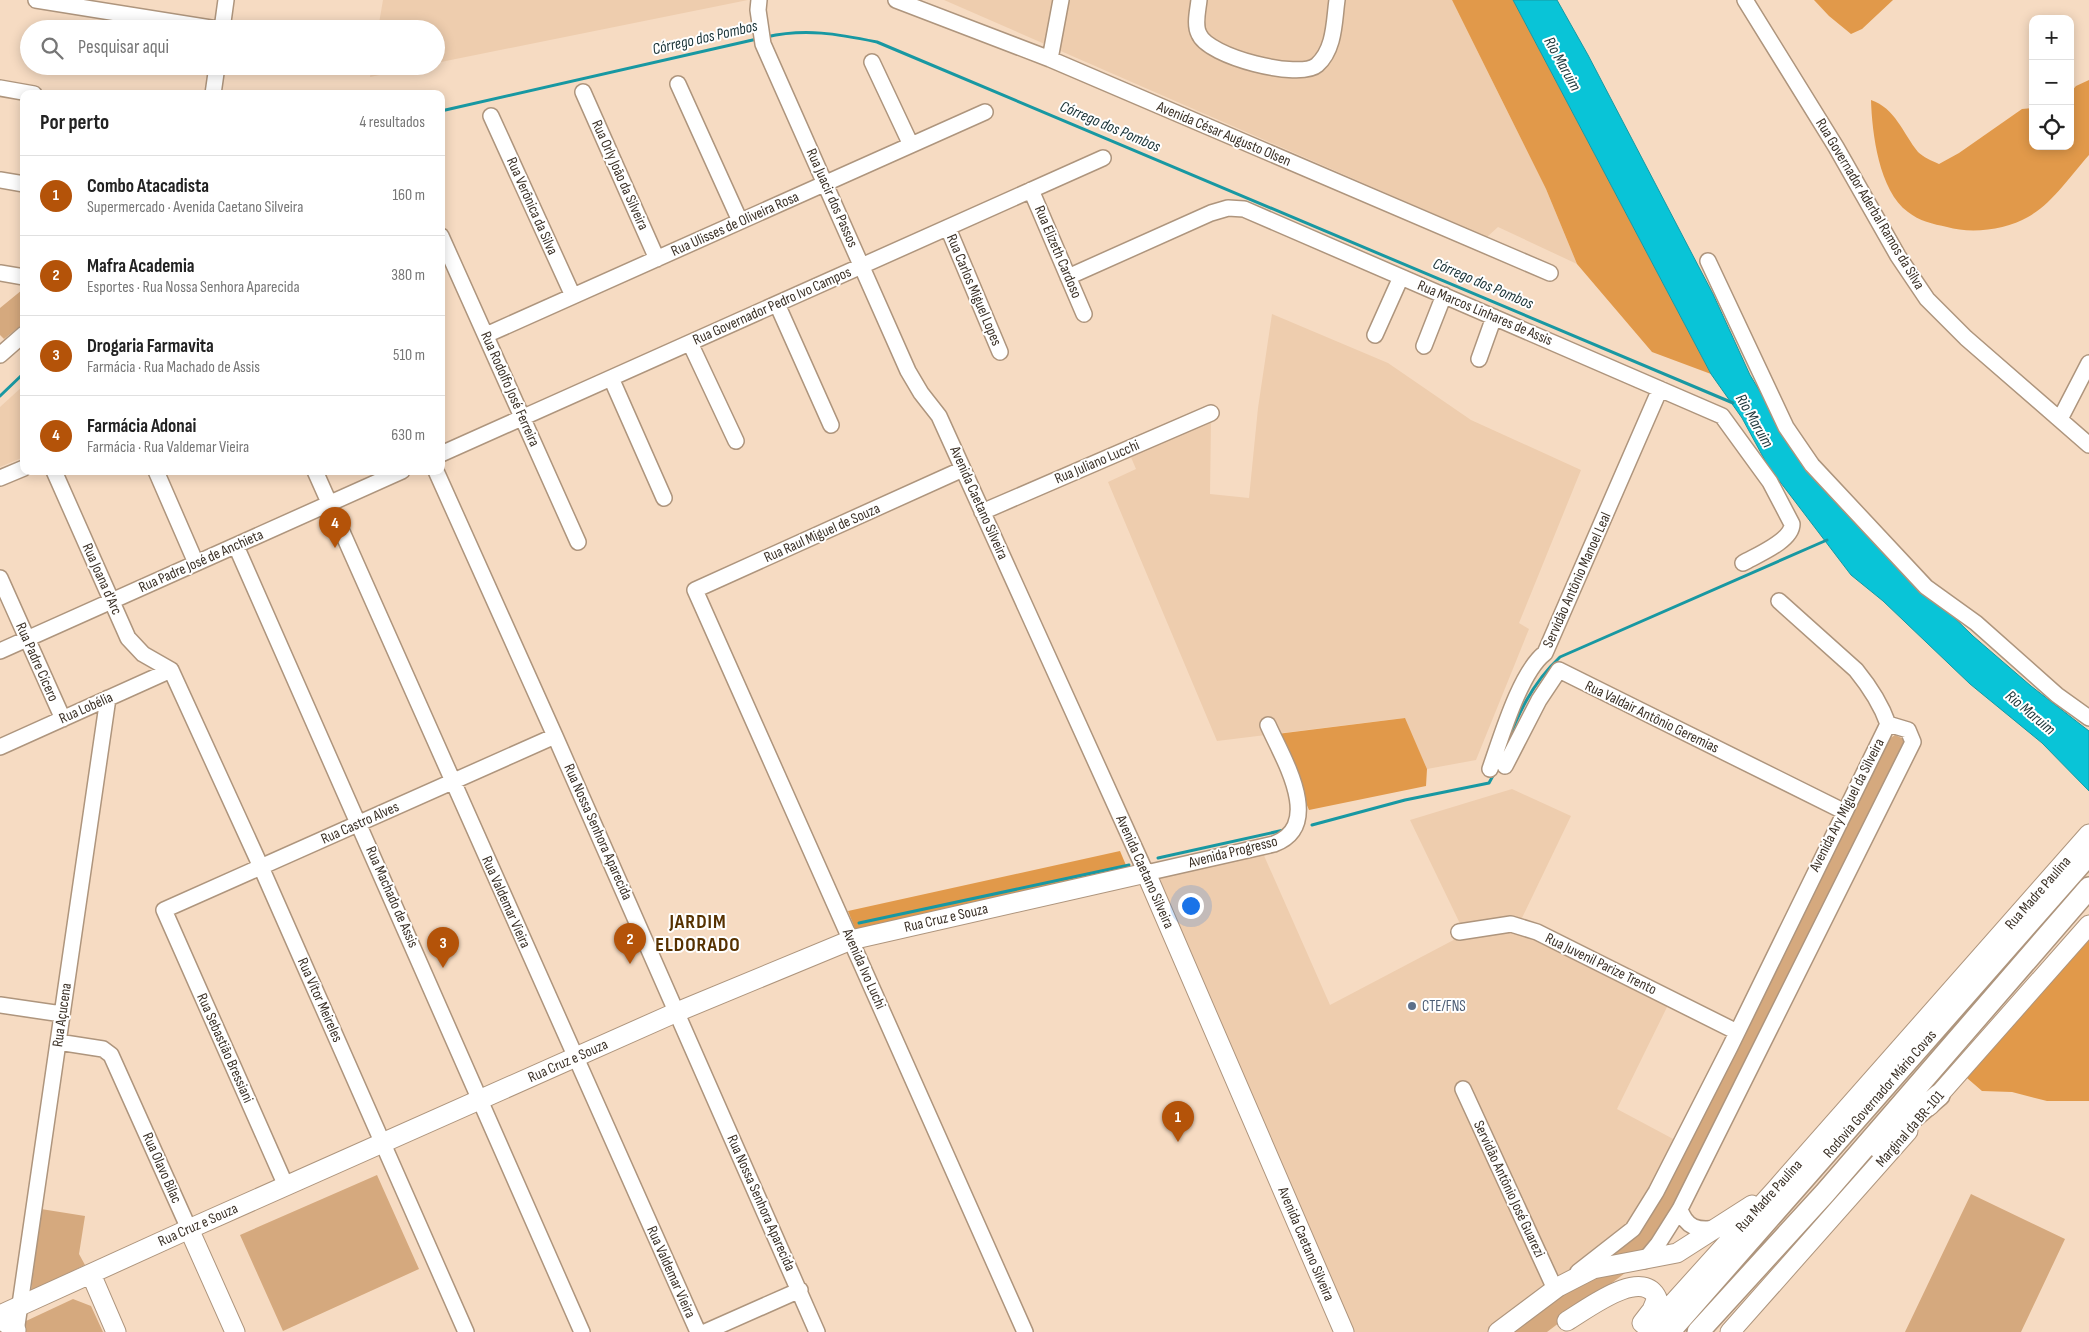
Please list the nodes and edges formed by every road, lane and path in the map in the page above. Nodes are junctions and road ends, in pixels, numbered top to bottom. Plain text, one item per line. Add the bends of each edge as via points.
1 (36, 0) edge
2 (226, 0) edge
3 (759, 0) edge
4 (896, 0) edge
5 (1061, 0) edge
6 (1199, 0) edge
7 (1337, 0) edge
8 (1745, 0) edge
9 (161, 20) edge
10 (223, 20) edge
11 (1050, 59) junction
12 (872, 62) dead end
13 (215, 75) edge
14 (678, 84) dead end
15 (0, 88) edge
16 (213, 90) edge
17 (20, 92) edge
18 (583, 92) dead end
19 (985, 112) dead end
20 (492, 116) dead end
21 (910, 145) junction
22 (1103, 158) dead end
23 (0, 180) edge
24 (20, 183) edge
25 (825, 183) junction
26 (1031, 190) junction
27 (740, 221) junction
28 (948, 228) junction
29 (445, 245) edge
30 (657, 259) junction
31 (1708, 261) dead end
32 (862, 266) junction
33 (0, 273) edge
34 (1550, 273) dead end
35 (20, 276) edge
36 (1068, 277) junction
37 (1401, 277) junction
38 (573, 296) junction
39 (1444, 296) junction
40 (777, 304) junction
41 (1084, 314) dead end
42 (1494, 317) junction
43 (486, 335) junction
44 (1375, 335) dead end
45 (20, 338) edge
46 (690, 343) junction
47 (1424, 346) dead end
48 (1000, 352) dead end
49 (0, 355) edge
50 (1479, 359) dead end
51 (2089, 363) edge
52 (610, 378) junction
53 (1660, 389) junction
54 (1210, 413) dead end
55 (939, 416) joint
56 (523, 417) junction
57 (2060, 419) junction
58 (831, 424) dead end
59 (736, 441) dead end
60 (2089, 445) edge
61 (445, 452) edge
62 (963, 469) junction
63 (20, 470) edge
64 (56, 475) edge
65 (158, 475) edge
66 (318, 475) edge
67 (393, 475) edge
68 (438, 475) edge
69 (0, 478) edge
70 (664, 498) dead end
71 (330, 504) junction
72 (982, 512) junction
73 (578, 542) dead end
74 (236, 546) junction
75 (1743, 563) dead end
76 (196, 564) junction
77 (0, 578) edge
78 (112, 601) junction
79 (1779, 601) dead end
80 (703, 605) joint
81 (27, 639) junction
82 (0, 651) edge
83 (1546, 654) junction
84 (1558, 669) junction
85 (171, 670) junction
86 (108, 698) junction
87 (2089, 718) edge
88 (62, 719) junction
89 (1888, 724) junction
90 (1268, 725) dead end
91 (555, 736) junction
92 (0, 747) edge
93 (453, 781) junction
94 (1843, 811) junction
95 (359, 823) junction
96 (2089, 834) edge
97 (2089, 854) edge
98 (261, 867) junction
99 (1146, 873) junction
100 (2089, 888) edge
101 (164, 910) joint
102 (2089, 925) edge
103 (1460, 932) dead end
104 (851, 940) junction
105 (0, 1005) edge
106 (677, 1012) junction
107 (62, 1014) junction
108 (1736, 1032) junction
109 (58, 1042) junction
110 (575, 1057) junction
111 (1872, 1080) joint
112 (1463, 1089) dead end
113 (1939, 1095) junction
114 (481, 1099) junction
115 (384, 1142) junction
116 (286, 1186) junction
117 (1785, 1190) junction
118 (1824, 1192) junction
119 (1680, 1209) junction
120 (1718, 1228) junction
121 (189, 1229) junction
122 (1644, 1261) junction
123 (91, 1274) junction
124 (1557, 1288) junction
125 (60, 1289) junction
126 (800, 1290) junction
127 (104, 1303) junction
128 (6, 1312) edge
129 (1560, 1327) edge
130 (16, 1331) edge
131 (116, 1332) edge
132 (234, 1332) edge
133 (466, 1332) edge
134 (582, 1332) edge
135 (698, 1332) edge
136 (705, 1332) edge
137 (817, 1332) edge
138 (1025, 1332) edge
139 (1344, 1332) edge
140 (1498, 1332) edge
141 (1635, 1332) edge
142 (1647, 1332) edge
143 (1669, 1332) edge
144 (1698, 1332) edge
145 (1730, 1332) edge

1 - 9 street
2 - 10 street
3 - 25 street, Rua Juacir dos Passos via 763,44
4 - 11 street, Avenida César Augusto Olsen
5 - 11 street
6 - 7 street via 1198,34 1206,45 1232,58 1298,71 1310,70 1318,64 1330,45
8 - 57 street, Rua Governador Aderbal Ramos da Silva via 1927,299 1966,338
11 - 34 street, Avenida César Augusto Olsen
12 - 21 street
13 - 16 street
14 - 27 street
15 - 17 street
18 - 30 street, Rua Orly João da Silveira
19 - 21 street, Rua Ulisses de Oliveira Rosa
20 - 38 street, Rua Verônica da Silva
21 - 25 street, Rua Ulisses de Oliveira Rosa
22 - 26 street, Rua Governador Pedro Ivo Campos
23 - 24 street
25 - 27 street, Rua Ulisses de Oliveira Rosa
25 - 32 street, Rua Juacir dos Passos
26 - 28 street, Rua Governador Pedro Ivo Campos
26 - 36 street, Rua Elizeth Cardoso
27 - 30 street, Rua Ulisses de Oliveira Rosa
28 - 32 street, Rua Governador Pedro Ivo Campos
28 - 48 street, Rua Carlos Miguel Lopes
29 - 43 street, Rua Rodolfo José Ferreira
30 - 38 street, Rua Ulisses de Oliveira Rosa
31 - 87 street via 1786,426 1812,465 1926,587 1976,623 2057,695
32 - 40 street, Rua Governador Pedro Ivo Campos
32 - 55 street, Rua Juacir dos Passos via 908,371
33 - 35 street
36 - 37 street, Rua Marcos Linhares de Assis via 1228,208 1244,210
36 - 41 street, Rua Elizeth Cardoso
37 - 39 street, Rua Marcos Linhares de Assis
37 - 44 street
38 - 43 street, Rua Ulisses de Oliveira Rosa
39 - 42 street, Rua Marcos Linhares de Assis
39 - 47 street
40 - 46 street, Rua Governador Pedro Ivo Campos
40 - 58 street
42 - 50 street
42 - 53 street, Rua Marcos Linhares de Assis
43 - 56 street, Rua Rodolfo José Ferreira
45 - 49 street
46 - 52 street, Rua Governador Pedro Ivo Campos
46 - 59 street
51 - 57 street
52 - 56 street, Rua Governador Pedro Ivo Campos
52 - 70 street
53 - 75 street, Rua Marcos Linhares de Assis via 1722,416 1770,482 1791,521 1791,531 1786,538
53 - 83 street, Servidão Antônio Manoel Leal
54 - 72 street, Rua Juliano Lucchi
55 - 62 street, Avenida Caetano Silveira
56 - 61 street, Rua Governador Pedro Ivo Campos
56 - 73 street, Rua Rodolfo José Ferreira
57 - 60 street, Rua Governador Aderbal Ramos da Silva
62 - 72 street, Avenida Caetano Silveira
62 - 80 street, Rua Raul Miguel de Souza via 696,590
63 - 69 street
64 - 78 street, Rua Joana d'Arc
65 - 76 street
66 - 71 street, Rua Valdemar Vieira
67 - 71 street, Rua Padre José de Anchieta
68 - 91 street, Rua Nossa Senhora Aparecida
71 - 74 street, Rua Padre José de Anchieta
71 - 93 street, Rua Valdemar Vieira
72 - 99 street, Avenida Caetano Silveira
74 - 76 street, Rua Padre José de Anchieta
74 - 95 street, Rua Machado de Assis
76 - 78 street, Rua Padre José de Anchieta
77 - 81 street, Rua Padre Cícero
78 - 81 street, Rua Padre José de Anchieta
78 - 85 street, Rua Joana d'Arc via 134,646
79 - 89 street via 1856,670
80 - 104 street, Avenida Ivo Luchi
81 - 82 street, Rua Padre José de Anchieta
81 - 88 street, Rua Padre Cícero
83 - 84 street
83 - 84 street, Servidão Antônio Manoel Leal via 1532,668 1516,700 1498,768
84 - 94 street, Rua Valdair Antônio Geremias
85 - 86 street, Rua Lobélia
85 - 98 street, Rua Vítor Meireles
86 - 88 street, Rua Lobélia
86 - 107 street, Rua Açucena
88 - 92 street, Rua Lobélia
89 - 94 street, Avenida Ary Miguel da Silveira
89 - 119 street, Avenida Ary Miguel da Silveira via 1908,730 1913,742
90 - 99 street, Avenida Progresso via 1300,806 1296,826 1289,835 1274,844
91 - 93 street, Rua Castro Alves
91 - 106 street, Rua Nossa Senhora Aparecida
93 - 95 street, Rua Castro Alves
93 - 110 street, Rua Valdemar Vieira
94 - 108 street, Avenida Ary Miguel da Silveira
95 - 98 street, Rua Castro Alves
95 - 114 street, Rua Machado de Assis
96 - 111 main road, Rua Madre Paulina
97 - 117 highway, Rodovia Governador Mário Covas
98 - 101 street, Rua Castro Alves
98 - 115 street, Rua Vítor Meireles
99 - 104 main road, Rua Cruz e Souza
99 - 139 main road, Avenida Caetano Silveira
100 - 118 highway, Rodovia Governador Mário Covas
101 - 116 street, Rua Sebastião Bressiani
102 - 113 main road, Marginal da BR-101
103 - 108 street, Rua Juvenil Parize Trento via 1511,924 1519,926
104 - 106 main road, Rua Cruz e Souza
104 - 138 street, Avenida Ivo Luchi
105 - 107 street
106 - 110 main road, Rua Cruz e Souza
106 - 126 street, Rua Nossa Senhora Aparecida
107 - 109 street, Rua Açucena
108 - 124 street, Avenida Ary Miguel da Silveira via 1639,1221 1620,1240
109 - 121 street, Rua Olavo Bilac via 103,1049 111,1055
109 - 128 street, Rua Açucena
110 - 114 main road, Rua Cruz e Souza
110 - 135 street, Rua Valdemar Vieira
111 - 117 highway
112 - 124 street, Servidão Antônio José Guarezi
113 - 118 highway
113 - 145 main road, Marginal da BR-101
114 - 115 main road, Rua Cruz e Souza
114 - 134 street, Rua Machado de Assis
115 - 116 main road, Rua Cruz e Souza
115 - 133 street, Rua Vítor Meireles
116 - 121 main road, Rua Cruz e Souza
117 - 120 main road
117 - 142 main road, Rua Madre Paulina
117 - 143 highway, Rodovia Governador Mário Covas
118 - 144 highway, Rodovia Governador Mário Covas
119 - 120 street via 1685,1222 1692,1227
119 - 122 street, Avenida Ary Miguel da Silveira
120 - 122 main road via 1677,1253
121 - 123 main road, Rua Cruz e Souza
121 - 132 main road, Rua Olavo Bilac
122 - 124 main road via 1593,1269
122 - 129 main road, Avenida Ary Miguel da Silveira
123 - 125 main road, Rua Cruz e Souza
123 - 127 main road
124 - 140 main road, Avenida Ary Miguel da Silveira
125 - 127 main road via 82,1292
125 - 128 main road, Rua Cruz e Souza
126 - 136 street
126 - 137 street, Rua Nossa Senhora Aparecida
127 - 131 main road
128 - 130 main road
129 - 141 main road via 1621,1290 1648,1286 1657,1298 1656,1303

